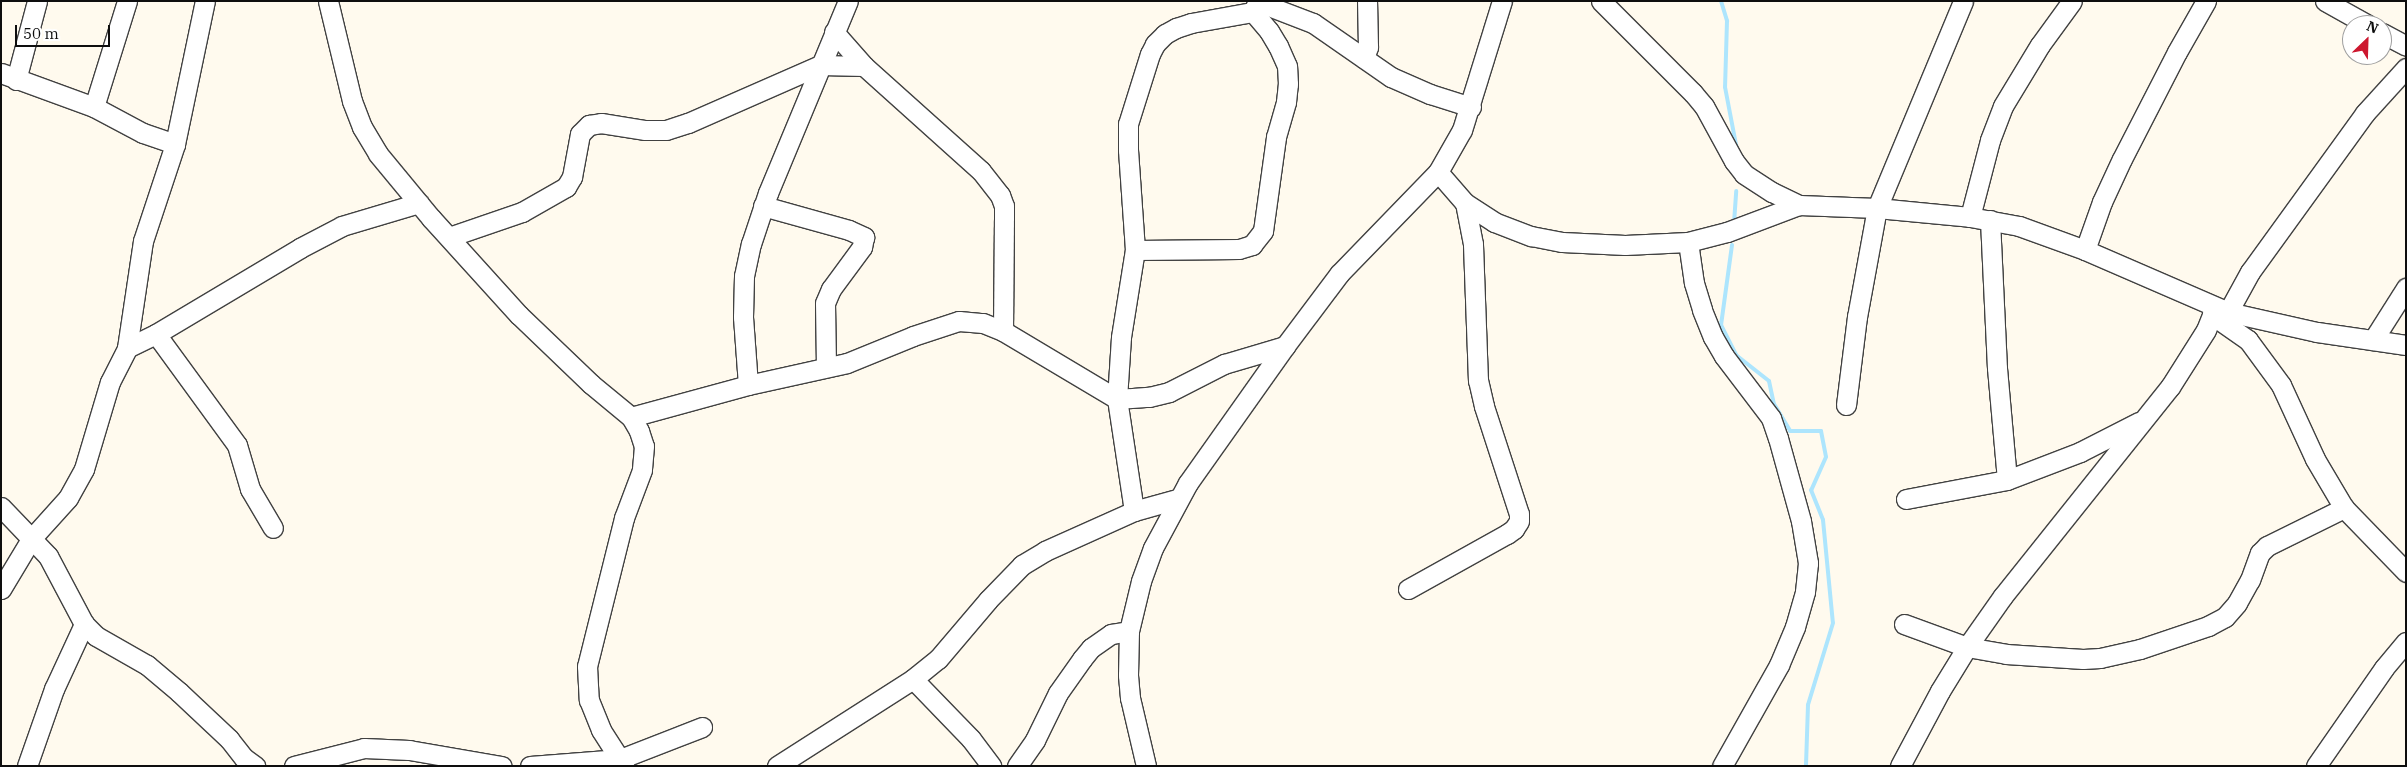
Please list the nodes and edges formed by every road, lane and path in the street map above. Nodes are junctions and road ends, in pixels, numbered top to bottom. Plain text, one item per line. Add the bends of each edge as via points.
1 (37, 1) edge
2 (127, 1) edge
3 (205, 1) edge
4 (328, 1) edge
5 (848, 1) edge
6 (1367, 1) edge
7 (1502, 1) edge
8 (1600, 1) edge
9 (1963, 1) edge
10 (2072, 1) edge
11 (2206, 1) edge
12 (2325, 1) edge
13 (1256, 5) edge
14 (2350, 15) edge
15 (834, 32) junction
16 (2392, 38) edge
17 (2406, 46) edge
18 (1364, 58) junction
19 (820, 65) junction
20 (864, 66) junction
21 (2406, 68) edge
22 (9, 76) edge
23 (94, 107) junction
24 (1470, 108) junction
25 (175, 144) junction
26 (1438, 172) junction
27 (419, 203) junction
28 (1464, 203) junction
29 (1799, 205) junction
30 (763, 206) junction
31 (1877, 208) junction
32 (1970, 217) junction
33 (1990, 220) junction
34 (449, 237) junction
35 (1688, 242) junction
36 (1135, 250) junction
37 (2085, 250) junction
38 (2406, 288) edge
39 (2218, 311) junction
40 (1003, 331) junction
41 (156, 334) junction
42 (2373, 340) junction
43 (1285, 346) junction
44 (2406, 346) edge
45 (127, 348) junction
46 (826, 368) junction
47 (748, 385) junction
48 (1117, 399) junction
49 (1846, 405) dead end
50 (631, 417) junction
51 (2144, 419) junction
52 (2007, 480) junction
53 (1906, 498) dead end
54 (1177, 499) junction
55 (1, 507) edge
56 (2344, 508) junction
57 (1134, 511) junction
58 (273, 528) dead end
59 (31, 539) junction
60 (2406, 572) edge
61 (1, 589) edge
62 (1408, 589) dead end
63 (84, 624) junction
64 (1904, 624) dead end
65 (1129, 631) junction
66 (2406, 642) edge
67 (1967, 647) junction
68 (913, 679) junction
69 (702, 727) dead end
70 (318, 763) edge
71 (622, 763) edge
72 (27, 766) edge
73 (255, 766) edge
74 (294, 766) edge
75 (502, 766) edge
76 (530, 766) edge
77 (777, 766) edge
78 (990, 766) edge
79 (1017, 766) edge
80 (1146, 766) edge
81 (1722, 766) edge
82 (1900, 766) edge
83 (2316, 766) edge

1 - 22 street
2 - 23 street
3 - 25 street
4 - 27 street via 352,102 362,127 378,154
5 - 15 street
6 - 18 street via 1368,47
7 - 24 street
8 - 29 street via 1704,106 1744,174
9 - 31 street
10 - 32 street via 2040,45 2003,106 1990,140
11 - 37 street via 2122,159
12 - 14 street
13 - 18 street via 1313,23
13 - 36 street via 1176,28 1155,44 1150,54 1128,124
13 - 36 street via 1287,66 1288,84 1276,137 1263,231 1252,245 1239,249
15 - 19 street
15 - 20 street
16 - 17 street
18 - 24 street via 1391,77
19 - 20 street
19 - 30 street
19 - 34 street via 666,130 601,123 588,125 580,134 572,177 566,187 522,212
20 - 40 street via 981,171 1000,195 1004,206
21 - 39 street via 2365,113
22 - 23 street
23 - 25 street via 142,134
24 - 26 street via 1462,130
25 - 45 street via 143,241
26 - 28 street
26 - 43 street via 1356,254
27 - 34 street
27 - 41 street via 342,226
28 - 35 street via 1508,228 1562,242 1625,245
28 - 62 street via 1473,244 1478,381 1519,521 1507,534
29 - 31 street
29 - 35 street via 1727,232
30 - 46 street via 864,237 862,247 825,302
30 - 47 street via 744,276 743,317
31 - 32 street
31 - 49 street via 1857,317
32 - 33 street
33 - 37 street via 2019,226
33 - 52 street via 1997,368
34 - 50 street via 519,315 590,384
35 - 81 street via 1694,283 1713,337 1770,418 1778,438 1799,512 1808,563 1805,592 1779,665
36 - 48 street via 1121,336
37 - 39 street
38 - 42 street
39 - 42 street via 2298,329
39 - 51 street via 2195,350
39 - 56 street via 2248,340 2281,385 2315,458
40 - 46 street via 968,321 948,323
40 - 48 street
41 - 45 street
41 - 58 street via 237,445 250,489
42 - 44 street
43 - 48 street via 1224,364 1169,392
43 - 54 street
45 - 59 street via 110,382 84,469 68,498
46 - 47 street
47 - 50 street
48 - 57 street
50 - 71 street via 644,446 642,470 624,518 586,666 589,700 601,730
51 - 52 street via 2080,452
51 - 67 street via 2003,596
52 - 53 street
54 - 57 street
54 - 65 street via 1141,581
55 - 59 street
56 - 60 street
56 - 67 street via 2267,546 2260,553 2237,603 2225,617 2208,626 2140,649 2100,658 2047,658
57 - 68 street via 1045,551 1022,565 938,659
59 - 61 street
59 - 63 street via 48,556
63 - 72 street via 54,689
63 - 73 street via 96,636 147,665
64 - 67 street
65 - 79 street via 1111,634 1091,648 1068,676
65 - 80 street via 1130,698
66 - 83 street via 2384,668
67 - 82 street
68 - 77 street
68 - 78 street via 971,739
69 - 71 street
70 - 74 street
70 - 75 street via 364,748 409,750
71 - 76 street

